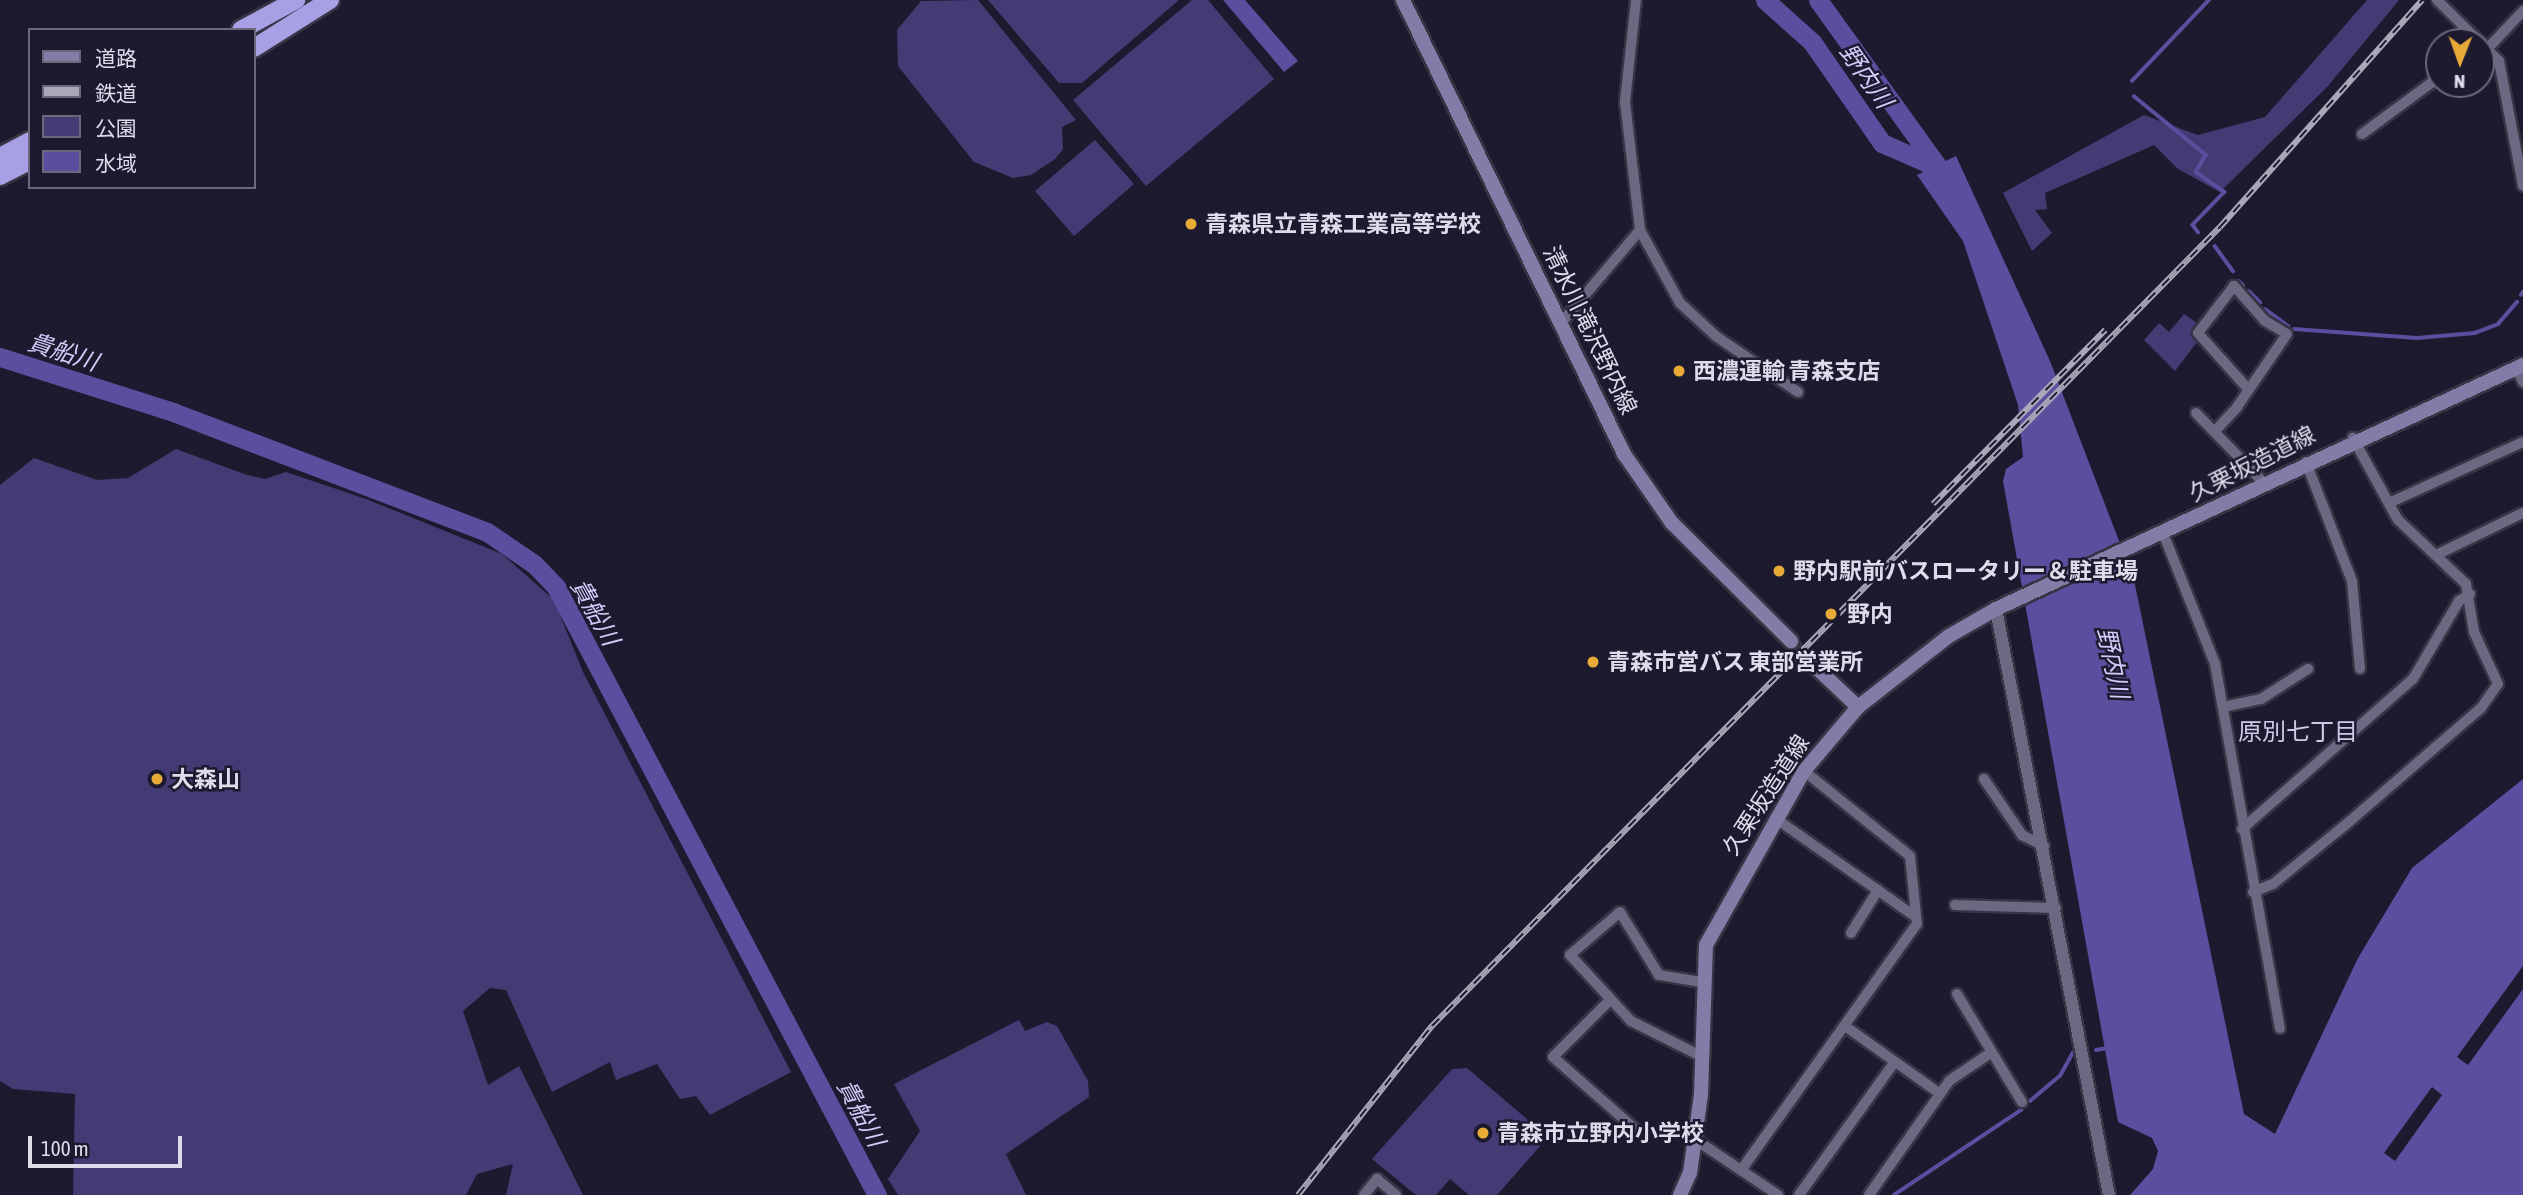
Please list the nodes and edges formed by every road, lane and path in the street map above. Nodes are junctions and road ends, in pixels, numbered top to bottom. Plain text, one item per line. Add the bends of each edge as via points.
1 (296, 0) edge
2 (330, 0) edge
3 (1403, 0) edge
4 (1636, 0) edge
5 (2437, 0) edge
6 (2523, 11) edge
7 (245, 28) edge
8 (2467, 28) edge
9 (2495, 36) edge
10 (256, 47) edge
11 (2495, 56) edge
12 (2425, 87) edge
13 (2362, 134) dead end
14 (28, 142) edge
15 (0, 158) edge
16 (28, 162) edge
17 (0, 176) edge
18 (2523, 186) edge
19 (1640, 230) junction
20 (1562, 322) junction
21 (2520, 367) edge
22 (2523, 382) edge
23 (2248, 388) junction
24 (1798, 392) dead end
25 (2196, 413) dead end
26 (2215, 431) junction
27 (2353, 439) junction
28 (2523, 442) edge
29 (2305, 462) junction
30 (2264, 483) junction
31 (2389, 503) junction
32 (2523, 513) edge
33 (2163, 533) junction
34 (2438, 554) junction
35 (2470, 594) junction
36 (2003, 606) junction
37 (1791, 641) tunnel mouth
38 (1805, 657) tunnel mouth
39 (2308, 669) dead end
40 (2360, 669) dead end
41 (1858, 706) junction
42 (2223, 707) junction
43 (1804, 771) junction
44 (1984, 779) dead end
45 (1775, 818) junction
46 (2242, 829) junction
47 (2044, 846) junction
48 (1878, 890) junction
49 (2253, 892) junction
50 (1955, 905) dead end
51 (2056, 908) junction
52 (1916, 917) junction
53 (1851, 933) dead end
54 (1700, 982) junction
55 (1957, 994) dead end
56 (1609, 1001) junction
57 (1845, 1026) junction
58 (2280, 1028) dead end
59 (1989, 1054) junction
60 (1701, 1056) junction
61 (1894, 1063) junction
62 (1939, 1093) junction
63 (2022, 1102) dead end
64 (1633, 1128) dead end
65 (1696, 1140) junction
66 (1742, 1169) junction
67 (1364, 1195) edge
68 (1396, 1195) edge
69 (1680, 1195) edge
70 (1778, 1195) edge
71 (1799, 1195) edge
72 (1869, 1195) edge
73 (2109, 1195) edge

1 - 7 highway
2 - 10 highway
3 - 20 main road, 清水川滝沢野内線
4 - 19 street via 1625,102
5 - 8 street
6 - 9 street
11 - 18 street
12 - 13 street
14 - 15 highway
16 - 17 highway
19 - 20 street
19 - 24 street via 1680,303 1717,337
20 - 37 main road, 清水川滝沢野内線 via 1649,494
21 - 22 street
21 - 27 main road, 久栗坂造道線
23 - 23 street via 2287,334 2264,321 2234,286 2198,332
23 - 26 street
25 - 26 street
26 - 30 street
27 - 29 main road, 久栗坂造道線
27 - 31 street
28 - 31 street
29 - 30 main road, 久栗坂造道線
29 - 40 street via 2352,581
30 - 33 main road, 久栗坂造道線
31 - 34 street via 2398,520
32 - 34 street
33 - 36 main road, 久栗坂造道線
33 - 42 street via 2209,644
34 - 35 street
35 - 46 street via 2459,601 2413,679
35 - 49 street via 2474,632 2498,684 2495,692 2350,821 2273,884
36 - 41 main road, 久栗坂造道線 via 1949,636
36 - 47 street
38 - 41 main road
39 - 42 street via 2260,699
41 - 43 main road, 久栗坂造道線
42 - 46 street
43 - 45 main road, 久栗坂造道線
43 - 52 street via 1910,856
44 - 47 street via 2022,835
45 - 48 street
45 - 54 main road, 久栗坂造道線 via 1721,911
46 - 49 street
47 - 51 street
48 - 52 street
48 - 53 street
49 - 58 street
50 - 51 street
51 - 73 street
52 - 57 street
54 - 56 street via 1659,975 1620,912 1570,955
54 - 60 main road, 久栗坂造道線
55 - 59 street
56 - 60 street via 1643,1030
56 - 64 street via 1553,1057
57 - 61 street
57 - 66 street
59 - 62 street
59 - 63 street
60 - 65 main road, 久栗坂造道線
61 - 62 street
61 - 71 street
62 - 72 street
65 - 66 street
65 - 69 main road, 久栗坂造道線
66 - 70 street
67 - 68 street via 1377,1179

